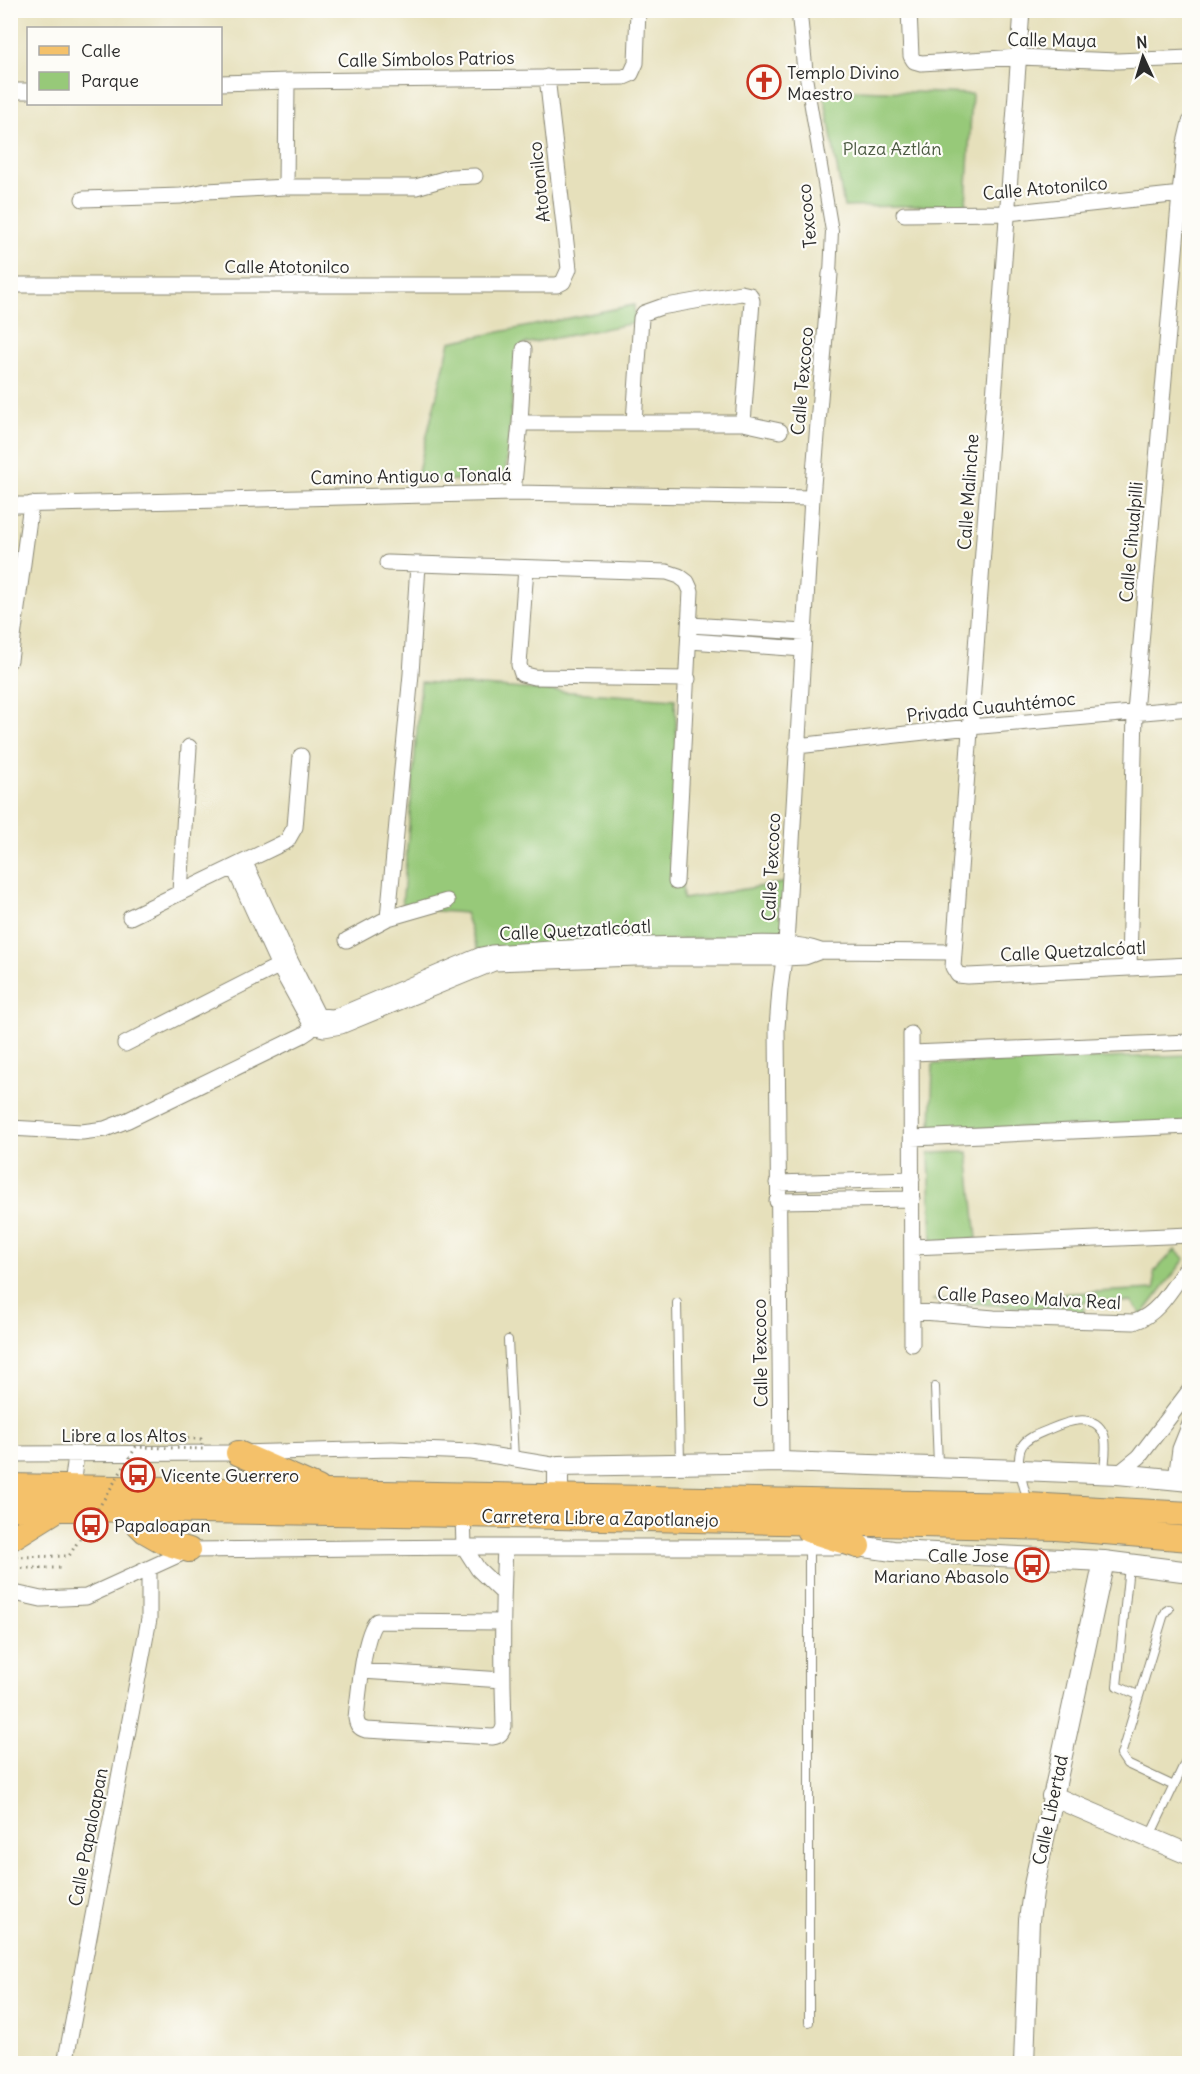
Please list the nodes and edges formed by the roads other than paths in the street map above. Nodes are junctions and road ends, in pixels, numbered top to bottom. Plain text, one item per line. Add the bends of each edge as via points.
1 (638, 10) edge
2 (799, 10) edge
3 (909, 10) edge
4 (1022, 10) edge
5 (1020, 57) junction
6 (1190, 58) edge
7 (805, 70) joint
8 (547, 77) junction
9 (288, 81) junction
10 (222, 83) edge
11 (10, 91) edge
12 (27, 91) edge
13 (1190, 122) edge
14 (475, 176) dead end
15 (286, 187) junction
16 (1185, 193) edge
17 (83, 199) dead end
18 (1008, 213) junction
19 (904, 214) dead end
20 (830, 274) joint
21 (563, 282) joint
22 (10, 285) edge
23 (524, 349) dead end
24 (520, 423) junction
25 (634, 423) junction
26 (743, 423) junction
27 (780, 431) dead end
28 (513, 493) junction
29 (812, 498) junction
30 (31, 504) junction
31 (10, 505) edge
32 (387, 563) dead end
33 (418, 565) junction
34 (526, 568) junction
35 (690, 625) junction
36 (804, 632) junction
37 (690, 641) junction
38 (803, 648) junction
39 (10, 660) edge
40 (688, 679) junction
41 (1190, 708) edge
42 (1136, 712) junction
43 (970, 727) junction
44 (797, 746) junction
45 (189, 747) dead end
46 (301, 756) dead end
47 (240, 865) junction
48 (676, 882) dead end
49 (180, 892) junction
50 (447, 901) dead end
51 (130, 917) dead end
52 (388, 918) junction
53 (347, 940) dead end
54 (785, 951) junction
55 (953, 952) junction
56 (285, 963) junction
57 (1190, 965) edge
58 (1129, 967) junction
59 (958, 975) joint
60 (315, 1021) junction
61 (911, 1034) dead end
62 (1190, 1042) edge
63 (125, 1044) dead end
64 (912, 1053) junction
65 (1190, 1126) edge
66 (10, 1128) edge
67 (912, 1138) junction
68 (912, 1179) junction
69 (777, 1183) junction
70 (912, 1200) junction
71 (777, 1201) junction
72 (1190, 1235) edge
73 (912, 1247) junction
74 (1190, 1263) edge
75 (677, 1303) dead end
76 (912, 1311) junction
77 (508, 1340) dead end
78 (912, 1344) dead end
79 (935, 1387) dead end
80 (1190, 1390) edge
81 (1190, 1424) edge
82 (238, 1453) junction
83 (10, 1454) edge
84 (76, 1455) junction
85 (514, 1459) junction
86 (781, 1462) junction
87 (680, 1465) junction
88 (558, 1466) junction
89 (938, 1467) junction
90 (1020, 1470) junction
91 (1111, 1474) junction
92 (1183, 1480) edge
93 (10, 1486) edge
94 (72, 1487) junction
95 (328, 1492) junction
96 (558, 1497) junction
97 (1029, 1505) junction
98 (10, 1508) edge
99 (58, 1509) junction
100 (124, 1510) junction
101 (1190, 1514) edge
102 (464, 1515) junction
103 (783, 1522) junction
104 (10, 1539) edge
105 (1190, 1539) edge
106 (858, 1546) junction
107 (464, 1547) junction
108 (809, 1547) junction
109 (505, 1548) junction
110 (189, 1550) junction
111 (1104, 1561) junction
112 (1129, 1564) junction
113 (149, 1570) junction
114 (1190, 1572) edge
115 (10, 1592) edge
116 (503, 1593) junction
117 (1169, 1609) dead end
118 (503, 1622) junction
119 (362, 1671) junction
120 (503, 1680) junction
121 (1138, 1695) junction
122 (1190, 1752) edge
123 (1174, 1786) junction
124 (1052, 1796) junction
125 (1149, 1837) junction
126 (1190, 1855) edge
127 (809, 2022) dead end
128 (65, 2064) edge
129 (1024, 2064) edge

1 - 8 street, Calle Símbolos Patrios via 636,63 631,74 618,78
2 - 7 street, Texcoco
3 - 5 street, Calle Maya via 914,61
4 - 5 street, Calle Malinche
5 - 6 street, Calle Maya via 1118,61
5 - 18 street, Calle Malinche
7 - 20 street, Texcoco via 832,231
8 - 9 street, Calle Símbolos Patrios
8 - 21 street, Atotonilco via 569,269
9 - 10 street, Calle Símbolos Patrios
9 - 15 street
11 - 12 street
13 - 16 street, Calle Cihualpilli via 1185,143
14 - 15 street via 451,177 416,187
15 - 17 street
16 - 18 street, Calle Atotonilco
16 - 42 street, Calle Cihualpilli
18 - 19 street, Calle Atotonilco
18 - 43 street, Calle Malinche
20 - 29 street, Calle Texcoco
21 - 22 street, Calle Atotonilco via 550,286
23 - 24 street
24 - 25 street
24 - 28 street
25 - 26 street
25 - 26 street via 644,313 741,293 750,295 752,301
26 - 27 street
28 - 29 street, Camino Antiguo a Tonalá
28 - 30 street, Camino Antiguo a Tonalá
29 - 36 street, Calle Texcoco
30 - 31 street, Camino Antiguo a Tonalá
30 - 39 street
32 - 33 street
33 - 34 street
33 - 52 street
34 - 35 street via 667,572 680,576 691,591
34 - 40 street via 519,665 522,674
35 - 36 street
35 - 37 street
36 - 38 street, Calle Texcoco
37 - 38 street
37 - 40 street
38 - 44 street, Calle Texcoco
40 - 48 street
41 - 42 street, Privada Cuauhtémoc
42 - 43 street, Privada Cuauhtémoc
42 - 58 street, Calle Cihualpilli
43 - 44 street, Privada Cuauhtémoc
43 - 55 street, Calle Malinche
44 - 54 street, Calle Texcoco
45 - 49 street
46 - 47 street via 292,835
47 - 49 street
47 - 56 street
49 - 51 street
50 - 52 street
52 - 53 street
54 - 55 street, Calle Quetzatlcóatl via 807,946 821,951
54 - 60 street, Calle Quetzatlcóatl via 696,944 491,953 340,1015
54 - 69 street, Calle Texcoco via 777,1028
55 - 59 street, Calle Malinche via 954,972
56 - 60 street
56 - 63 street
57 - 58 street, Calle Quetzalcóatl
58 - 59 street, Calle Quetzalcóatl
60 - 66 street, Calle Quetzatlcóatl via 303,1035 128,1120 82,1132
61 - 64 street, Calle Paseo Malva Real
62 - 64 street
64 - 67 street, Calle Paseo Malva Real
65 - 67 street
67 - 68 street, Calle Paseo Malva Real
68 - 69 street
68 - 70 street, Calle Paseo Malva Real
69 - 71 street, Calle Texcoco
70 - 71 street
70 - 73 street, Calle Paseo Malva Real
71 - 86 street, Calle Texcoco
72 - 73 street
73 - 76 street, Calle Paseo Malva Real
74 - 76 street, Calle Paseo Malva Real via 1156,1310 1134,1322
75 - 87 lane
76 - 78 street, Calle Paseo Malva Real
77 - 85 lane
79 - 89 lane
80 - 91 street via 1139,1457
81 - 92 street via 1180,1449
82 - 84 street, Libre a los Altos
82 - 85 street, Libre a los Altos via 392,1449 472,1452
82 - 95 main road
83 - 84 street, Libre a los Altos
84 - 94 street
85 - 88 street, Libre a los Altos
86 - 87 street
86 - 89 street
87 - 88 street
88 - 96 street, Carretera Libre a Zapotlanejo
89 - 90 street
90 - 91 street
90 - 91 lane via 1022,1446 1030,1438 1078,1420 1091,1422 1104,1435
90 - 97 lane
91 - 92 street
93 - 94 main road, Carretera Libre a Zapotlanejo
94 - 95 main road, Carretera Libre a Zapotlanejo
95 - 96 main road, Carretera Libre a Zapotlanejo
96 - 97 main road, Carretera Libre a Zapotlanejo
97 - 101 main road, Carretera Libre a Zapotlanejo
98 - 99 main road, Carretera Libre a Zapotlanejo
99 - 100 main road, Carretera Libre a Zapotlanejo
99 - 104 main road
100 - 102 main road, Carretera Libre a Zapotlanejo
100 - 110 main road via 145,1532
102 - 103 main road, Carretera Libre a Zapotlanejo
102 - 107 street
103 - 105 main road, Carretera Libre a Zapotlanejo via 1056,1528
103 - 106 main road
106 - 108 street
106 - 111 street
107 - 109 street
107 - 110 street
107 - 116 street via 478,1569
108 - 109 street
108 - 127 lane
109 - 116 street
110 - 113 street
111 - 112 street
111 - 124 street, Calle Libertad
112 - 114 street
112 - 121 lane via 1117,1686
113 - 115 street via 86,1597 41,1599
113 - 128 street, Calle Papaloapan via 149,1619
116 - 118 street
117 - 121 lane
118 - 119 street via 377,1621 370,1629
118 - 120 street
119 - 120 street
119 - 120 street via 356,1718 366,1731 498,1736 504,1726
121 - 123 lane via 1121,1755 1127,1764
122 - 123 lane
123 - 125 lane
124 - 125 street
124 - 129 street, Calle Libertad via 1029,1920
125 - 126 street

